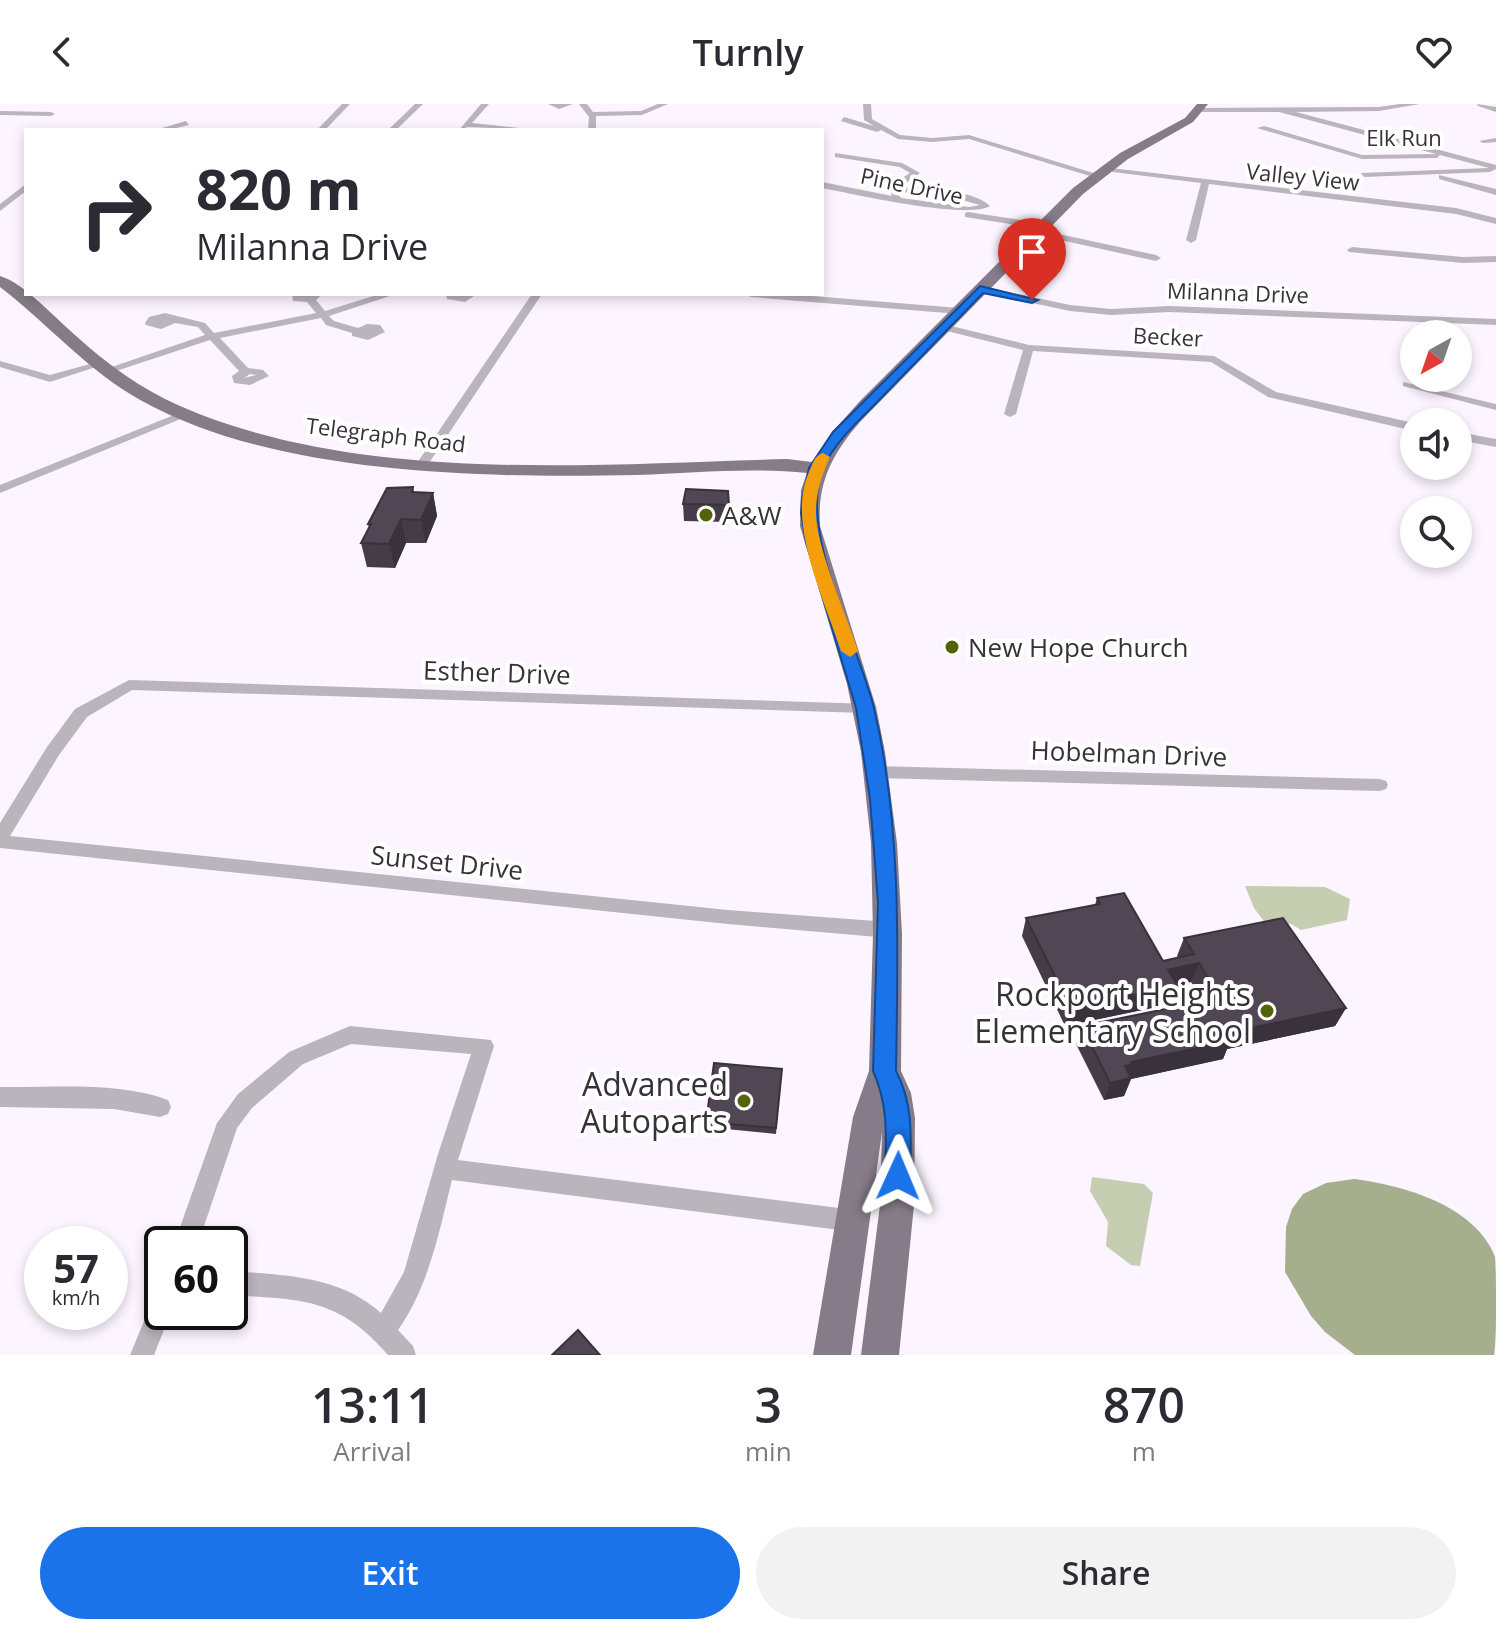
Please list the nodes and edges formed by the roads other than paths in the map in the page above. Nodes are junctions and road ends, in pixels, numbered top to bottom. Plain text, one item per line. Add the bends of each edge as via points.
1 (346, 104) edge
2 (419, 104) edge
3 (485, 104) edge
4 (552, 104) edge
5 (569, 104) edge
6 (583, 104) edge
7 (664, 104) edge
8 (867, 104) edge
9 (1416, 104) edge
10 (1481, 104) edge
11 (1201, 107) edge
12 (1277, 109) junction
13 (1496, 110) edge
14 (0, 113) edge
15 (51, 114) dead end
16 (591, 114) junction
17 (844, 119) dead end
18 (186, 123) dead end
19 (464, 127) edge
20 (167, 128) edge
21 (323, 128) edge
22 (394, 128) edge
23 (487, 128) edge
24 (592, 128) edge
25 (1261, 128) dead end
26 (886, 133) junction
27 (1496, 140) edge
28 (1483, 141) dead end
29 (838, 155) dead end
30 (1455, 156) junction
31 (1496, 168) edge
32 (1100, 172) junction
33 (1425, 172) junction
34 (1364, 175) dead end
35 (1205, 183) junction
36 (824, 185) edge
37 (24, 189) edge
38 (892, 191) junction
39 (1496, 192) edge
40 (899, 201) junction
41 (0, 208) edge
42 (18, 208) dead end
43 (1466, 209) dead end
44 (1496, 219) edge
45 (1039, 229) junction
46 (1191, 240) dead end
47 (1352, 250) dead end
48 (1156, 258) dead end
49 (1496, 259) edge
50 (0, 280) edge
51 (980, 289) junction
52 (384, 296) edge
53 (536, 296) edge
54 (775, 296) edge
55 (314, 297) edge
56 (959, 311) junction
57 (322, 314) junction
58 (174, 320) dead end
59 (1496, 322) edge
60 (943, 327) junction
61 (357, 331) dead end
62 (211, 338) junction
63 (1029, 348) junction
64 (0, 364) edge
65 (105, 370) junction
66 (246, 372) dead end
67 (1438, 392) edge
68 (1496, 407) edge
69 (184, 414) junction
70 (1010, 414) dead end
71 (1400, 425) edge
72 (838, 435) junction
73 (1472, 439) edge
74 (1496, 443) edge
75 (421, 466) junction
76 (747, 466) junction
77 (816, 468) junction
78 (0, 489) edge
79 (809, 499) junction
80 (865, 708) junction
81 (876, 772) junction
82 (1380, 785) dead end
83 (0, 840) edge
84 (889, 930) junction
85 (885, 1071) junction
86 (0, 1097) edge
87 (160, 1107) dead end
88 (444, 1169) junction
89 (855, 1221) junction
90 (192, 1226) edge
91 (248, 1285) edge
92 (384, 1329) junction
93 (152, 1330) edge
94 (142, 1355) edge
95 (404, 1355) edge
96 (832, 1355) edge
97 (880, 1355) edge

1 - 21 street
2 - 22 street
3 - 19 street
4 - 5 street
6 - 16 street
7 - 16 street via 642,113
8 - 26 street via 868,120
9 - 12 street
10 - 13 street
11 - 12 street
11 - 32 main road via 1186,122
12 - 30 street
14 - 15 street
16 - 24 street
17 - 26 street, Valley View
18 - 20 street
19 - 23 street
25 - 30 street, Elk Run via 1362,157
26 - 32 street, Valley View via 908,139 969,137
27 - 28 street
29 - 38 street via 902,165 916,173
30 - 31 street
31 - 33 street
32 - 35 street, Valley View
32 - 45 main road
33 - 34 street
33 - 39 street
35 - 44 street, Valley View
35 - 46 street
36 - 40 street, Pine Drive
37 - 41 street
38 - 40 street
38 - 40 street via 937,192 986,206 974,210
40 - 45 street, Pine Drive
41 - 42 street
43 - 44 street
45 - 48 street, Pine Drive
45 - 51 main road
47 - 49 street
50 - 65 main road, Telegraph Road
51 - 56 main road
51 - 59 street, Milanna Drive via 1111,312 1169,309
52 - 57 street
53 - 75 street
54 - 56 street
55 - 57 street
56 - 60 main road
57 - 61 street via 334,326
57 - 62 street
58 - 62 street via 201,325
60 - 63 street, Becker
60 - 72 main road
62 - 65 street
62 - 66 street
63 - 70 street
63 - 71 street, Becker via 1214,359 1272,395
64 - 65 street via 50,379
65 - 69 main road, Telegraph Road
67 - 68 street
69 - 75 main road, Telegraph Road via 300,448
69 - 78 street
72 - 76 main road
72 - 77 main road
73 - 74 street
75 - 76 main road, Telegraph Road via 559,472
76 - 77 main road, Telegraph Road
76 - 79 main road via 781,476
77 - 79 main road
79 - 80 main road via 814,542
80 - 81 main road
80 - 83 street, Esther Drive via 129,685 81,713
81 - 82 street, Hobelman Drive
81 - 84 main road
83 - 84 street, Sunset Drive
84 - 85 main road
85 - 89 main road via 869,1111
85 - 97 main road via 895,1093 899,1133 895,1231
86 - 87 street via 114,1099
88 - 89 street
88 - 90 street via 484,1046 350,1035 296,1058 245,1101 228,1123
88 - 92 street via 414,1278
89 - 96 main road
91 - 92 street via 346,1299
92 - 95 street
93 - 94 street

